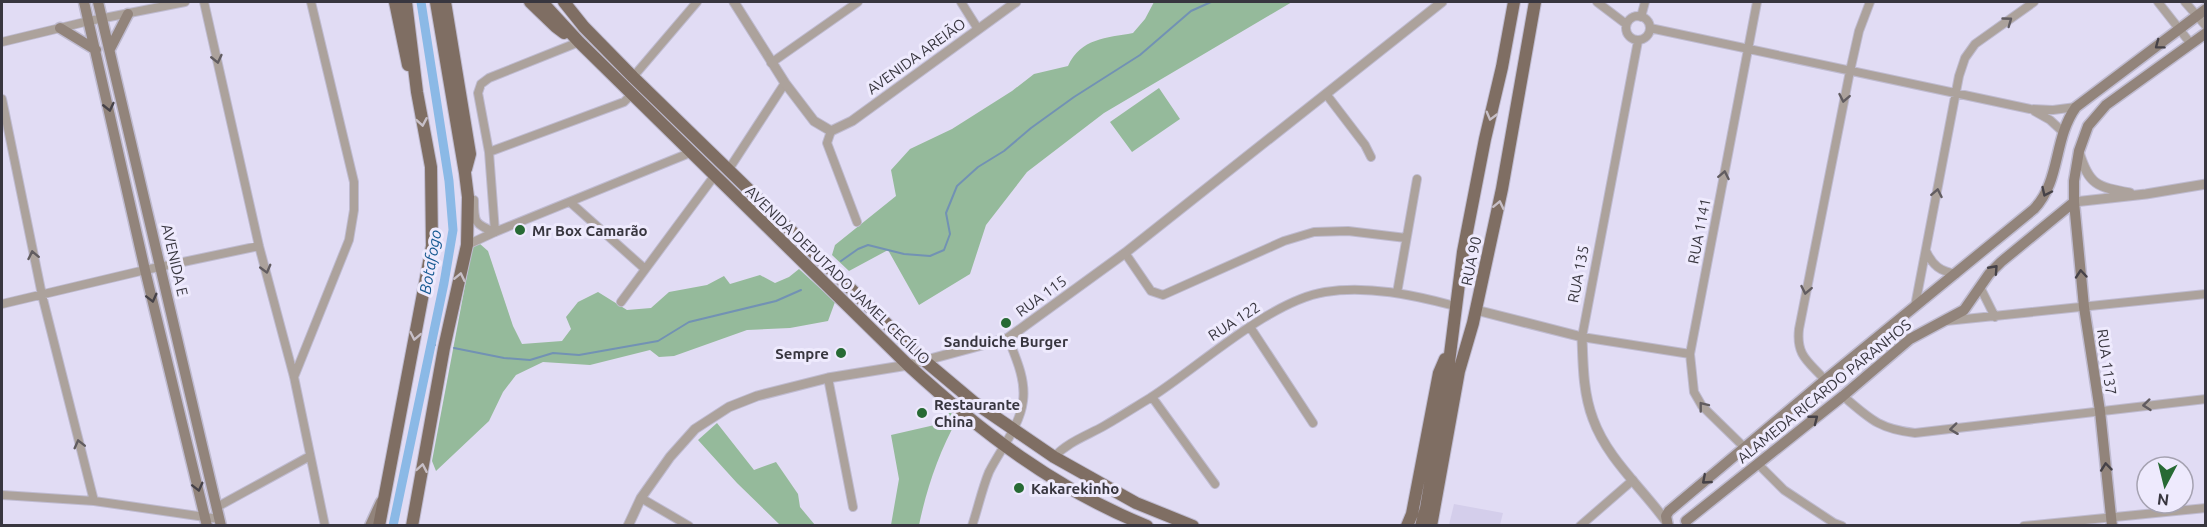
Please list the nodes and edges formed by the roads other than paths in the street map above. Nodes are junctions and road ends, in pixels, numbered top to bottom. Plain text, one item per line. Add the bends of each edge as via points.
1 (84, 2) edge
2 (98, 2) edge
3 (185, 2) edge
4 (204, 2) edge
5 (311, 2) edge
6 (395, 2) edge
7 (406, 2) edge
8 (436, 2) edge
9 (445, 2) edge
10 (530, 2) edge
11 (567, 2) edge
12 (697, 2) edge
13 (734, 2) edge
14 (858, 2) edge
15 (961, 2) edge
16 (1016, 2) edge
17 (1442, 2) edge
18 (1514, 2) edge
19 (1535, 2) edge
20 (1598, 2) edge
21 (1645, 2) edge
22 (1757, 2) edge
23 (1870, 2) edge
24 (2034, 2) edge
25 (2158, 2) edge
26 (2186, 2) edge
27 (550, 4) edge
28 (2201, 12) edge
29 (128, 14) junction
30 (1641, 17) junction
31 (102, 18) junction
32 (89, 21) junction
33 (1626, 24) junction
34 (2205, 26) edge
35 (584, 27) junction
36 (60, 28) junction
37 (1650, 28) junction
38 (978, 29) junction
39 (2179, 30) junction
40 (2205, 33) edge
41 (1638, 40) junction
42 (2, 42) edge
43 (579, 42) junction
44 (2191, 44) junction
45 (1747, 49) junction
46 (96, 50) junction
47 (110, 50) junction
48 (771, 63) junction
49 (1850, 71) junction
50 (633, 77) junction
51 (785, 83) junction
52 (417, 92) junction
53 (632, 94) junction
54 (1326, 94) junction
55 (1956, 94) junction
56 (2, 99) edge
57 (2076, 107) junction
58 (2030, 109) junction
59 (831, 131) junction
60 (2062, 131) junction
61 (2079, 151) junction
62 (489, 152) junction
63 (692, 152) junction
64 (1371, 157) dead end
65 (729, 169) junction
66 (465, 175) junction
67 (715, 175) junction
68 (1417, 179) dead end
69 (2205, 184) edge
70 (2138, 195) junction
71 (571, 202) junction
72 (2074, 202) junction
73 (857, 222) dead end
74 (495, 232) junction
75 (1406, 238) junction
76 (466, 245) junction
77 (259, 246) junction
78 (1926, 250) junction
79 (1125, 253) junction
80 (162, 267) junction
81 (645, 269) junction
82 (145, 270) junction
83 (1956, 274) junction
84 (1980, 287) junction
85 (1397, 293) junction
86 (2205, 294) edge
87 (42, 295) junction
88 (621, 302) dead end
89 (2, 304) edge
90 (1455, 306) junction
91 (1914, 307) junction
92 (2084, 307) junction
93 (1476, 310) junction
94 (1995, 317) junction
95 (1944, 321) junction
96 (1473, 324) junction
97 (1250, 327) junction
98 (1582, 337) junction
99 (1008, 338) junction
100 (1452, 342) junction
101 (1690, 354) junction
102 (926, 361) junction
103 (908, 365) junction
104 (294, 377) junction
105 (828, 378) junction
106 (1825, 380) junction
107 (1843, 396) junction
108 (1152, 397) junction
109 (2205, 399) edge
110 (2100, 411) junction
111 (1313, 423) dead end
112 (1012, 430) junction
113 (1003, 446) junction
114 (1744, 447) junction
115 (310, 456) junction
116 (1054, 457) junction
117 (1758, 464) junction
118 (1632, 480) junction
119 (1215, 484) dead end
120 (385, 494) junction
121 (2, 495) edge
122 (641, 498) junction
123 (94, 501) junction
124 (217, 507) junction
125 (853, 507) dead end
126 (2205, 508) edge
127 (1669, 516) edge
128 (206, 521) edge
129 (2111, 521) edge
130 (220, 522) edge
131 (1685, 523) edge
132 (325, 525) edge
133 (370, 525) edge
134 (379, 525) edge
135 (412, 525) edge
136 (628, 525) edge
137 (689, 525) edge
138 (972, 525) edge
139 (1147, 525) edge
140 (1192, 525) edge
141 (1407, 525) edge
142 (1421, 525) edge
143 (1431, 525) edge
144 (1440, 525) edge
145 (1580, 525) edge
146 (1842, 525) edge
147 (2024, 525) edge

1 - 32 main road, AVENIDA E
2 - 31 main road, AVENIDA E
3 - 29 street
4 -> 77 street
5 - 104 street via 354,182 354,210 349,240
6 - 52 main road via 404,53
7 - 52 main road
8 - 66 main road
9 - 66 main road via 470,154
10 - 43 main road
11 - 35 main road, AVENIDA DEPUTADO JAMEL CECÍLIO
12 - 50 street
13 - 48 street
14 - 48 street
15 - 38 street
16 - 38 street, AVENIDA AREIÃO
17 - 54 street, RUA 115
18 -> 90 main road, RUA 90
93 -> 19 main road, RUA 90
20 - 33 street
21 - 30 street
22 - 45 street, RUA 1141
23 - 49 street
55 -> 24 street via 1965,58 1975,45
25 - 39 street
26 - 28 street
27 - 35 main road, AVENIDA DEPUTADO JAMEL CECÍLIO
27 - 43 main road, AVENIDA DEPUTADO JAMEL CECÍLIO
28 - 34 street
28 - 39 main road, ALAMEDA RICARDO PARANHOS
29 - 31 street
29 - 47 main road
30 - 33 street via 1633,17
30 - 37 street
31 - 32 street
31 - 47 main road, AVENIDA E
32 - 36 street
32 - 46 main road, AVENIDA E
33 - 41 street via 1629,36
35 - 50 main road, AVENIDA DEPUTADO JAMEL CECÍLIO
36 - 42 street
36 - 46 main road
37 - 41 street via 1647,36
37 - 45 street
38 - 59 street, AVENIDA AREIÃO via 852,121
39 - 44 street
39 -> 57 main road, ALAMEDA RICARDO PARANHOS
40 - 44 main road
41 - 98 street, RUA 135
43 - 53 main road, AVENIDA DEPUTADO JAMEL CECÍLIO
43 - 62 street via 481,84 478,93
44 - 61 main road via 2106,105 2088,126
45 - 49 street
101 -> 45 street, RUA 1141
46 -> 82 main road, AVENIDA E
47 - 80 main road, AVENIDA E
48 - 51 street
49 - 55 street
49 -> 106 street via 1797,343 1802,355
50 - 65 main road, AVENIDA DEPUTADO JAMEL CECÍLIO
51 - 59 street via 814,121
51 - 65 street
52 -> 120 main road via 430,167 432,246
53 - 62 street via 624,102
53 - 63 main road, AVENIDA DEPUTADO JAMEL CECÍLIO
54 - 64 street
54 - 79 street, RUA 115
55 - 58 street
78 -> 55 street
87 -> 56 street
57 - 58 street
57 - 60 main road, ALAMEDA RICARDO PARANHOS
58 - 60 street
59 - 73 street via 826,143
60 -> 83 main road, ALAMEDA RICARDO PARANHOS via 2044,199
61 - 70 street via 2095,184
61 - 72 main road
62 - 74 street
63 - 67 main road, AVENIDA DEPUTADO JAMEL CECÍLIO
63 - 71 street
65 - 102 main road, AVENIDA DEPUTADO JAMEL CECÍLIO
66 - 74 street via 473,186 474,218 479,225
66 - 76 main road
67 - 81 street
67 - 103 main road, AVENIDA DEPUTADO JAMEL CECÍLIO
68 - 75 street
69 - 70 street
70 - 72 street
71 - 74 street
71 - 81 street
84 -> 72 main road, ALAMEDA RICARDO PARANHOS via 2001,262
92 -> 72 main road, RUA 1137
74 - 76 street
75 - 79 street via 1348,231 1314,232 1284,241 1163,295 1151,291
75 - 85 street
135 -> 76 main road
77 - 80 street
77 -> 104 street
78 - 83 street via 1937,268
78 - 91 street
79 - 99 street, RUA 115
80 - 82 street
80 - 124 main road, AVENIDA E
81 - 88 street
82 - 87 street
82 -> 128 main road, AVENIDA E
83 - 91 main road, ALAMEDA RICARDO PARANHOS
84 - 94 street
84 - 95 main road, ALAMEDA RICARDO PARANHOS via 1964,310
85 - 90 street, RUA 122
85 - 97 street, RUA 122 via 1324,292 1290,304
86 - 92 street
87 - 89 street
123 -> 87 street
90 - 100 main road, RUA 90
91 - 106 main road, ALAMEDA RICARDO PARANHOS
92 - 94 street
92 - 110 main road, RUA 1137
93 - 96 main road, RUA 90
93 - 98 street
94 - 95 street
95 - 107 main road, ALAMEDA RICARDO PARANHOS via 1910,339
96 - 143 main road, RUA 90 via 1459,371
96 - 144 main road
97 - 108 street, RUA 122
97 - 111 street
98 - 101 street
98 - 118 street, RUA 135 via 1592,419 1606,446
99 - 102 street, RUA 115
99 - 112 street via 1020,370 1024,400
100 - 141 main road via 1439,373
100 - 142 main road, RUA 90
114 -> 101 street, RUA 1141 via 1702,406 1694,392
102 - 103 street, RUA 115
102 - 112 main road, AVENIDA DEPUTADO JAMEL CECÍLIO
103 - 105 street, RUA 115
103 - 113 main road, AVENIDA DEPUTADO JAMEL CECÍLIO
104 - 115 street
105 - 122 street, RUA 115 via 729,407 695,429 670,456
105 - 125 street
106 - 114 main road, ALAMEDA RICARDO PARANHOS
110 -> 107 street via 1915,434 1873,422
117 -> 107 main road, ALAMEDA RICARDO PARANHOS
108 - 116 street, RUA 122 via 1064,447
108 - 119 street
109 -> 110 street
129 -> 110 main road, RUA 1137
112 - 113 street
112 - 116 main road, AVENIDA DEPUTADO JAMEL CECÍLIO
113 - 138 street via 988,474
113 - 139 main road, AVENIDA DEPUTADO JAMEL CECÍLIO via 1045,474
114 -> 127 main road, ALAMEDA RICARDO PARANHOS
115 - 124 street
115 - 132 street
116 - 140 main road, AVENIDA DEPUTADO JAMEL CECÍLIO via 1136,503
117 - 131 main road, ALAMEDA RICARDO PARANHOS
117 - 146 street via 1784,490
118 - 127 street, RUA 135
118 - 145 street
120 - 133 main road
120 - 134 main road
121 - 123 street
122 - 136 street, RUA 115
122 - 137 street
123 - 128 street
124 - 130 main road, AVENIDA E
126 - 129 street
127 - 131 main road via 1685,513
128 - 130 street
129 - 147 street

